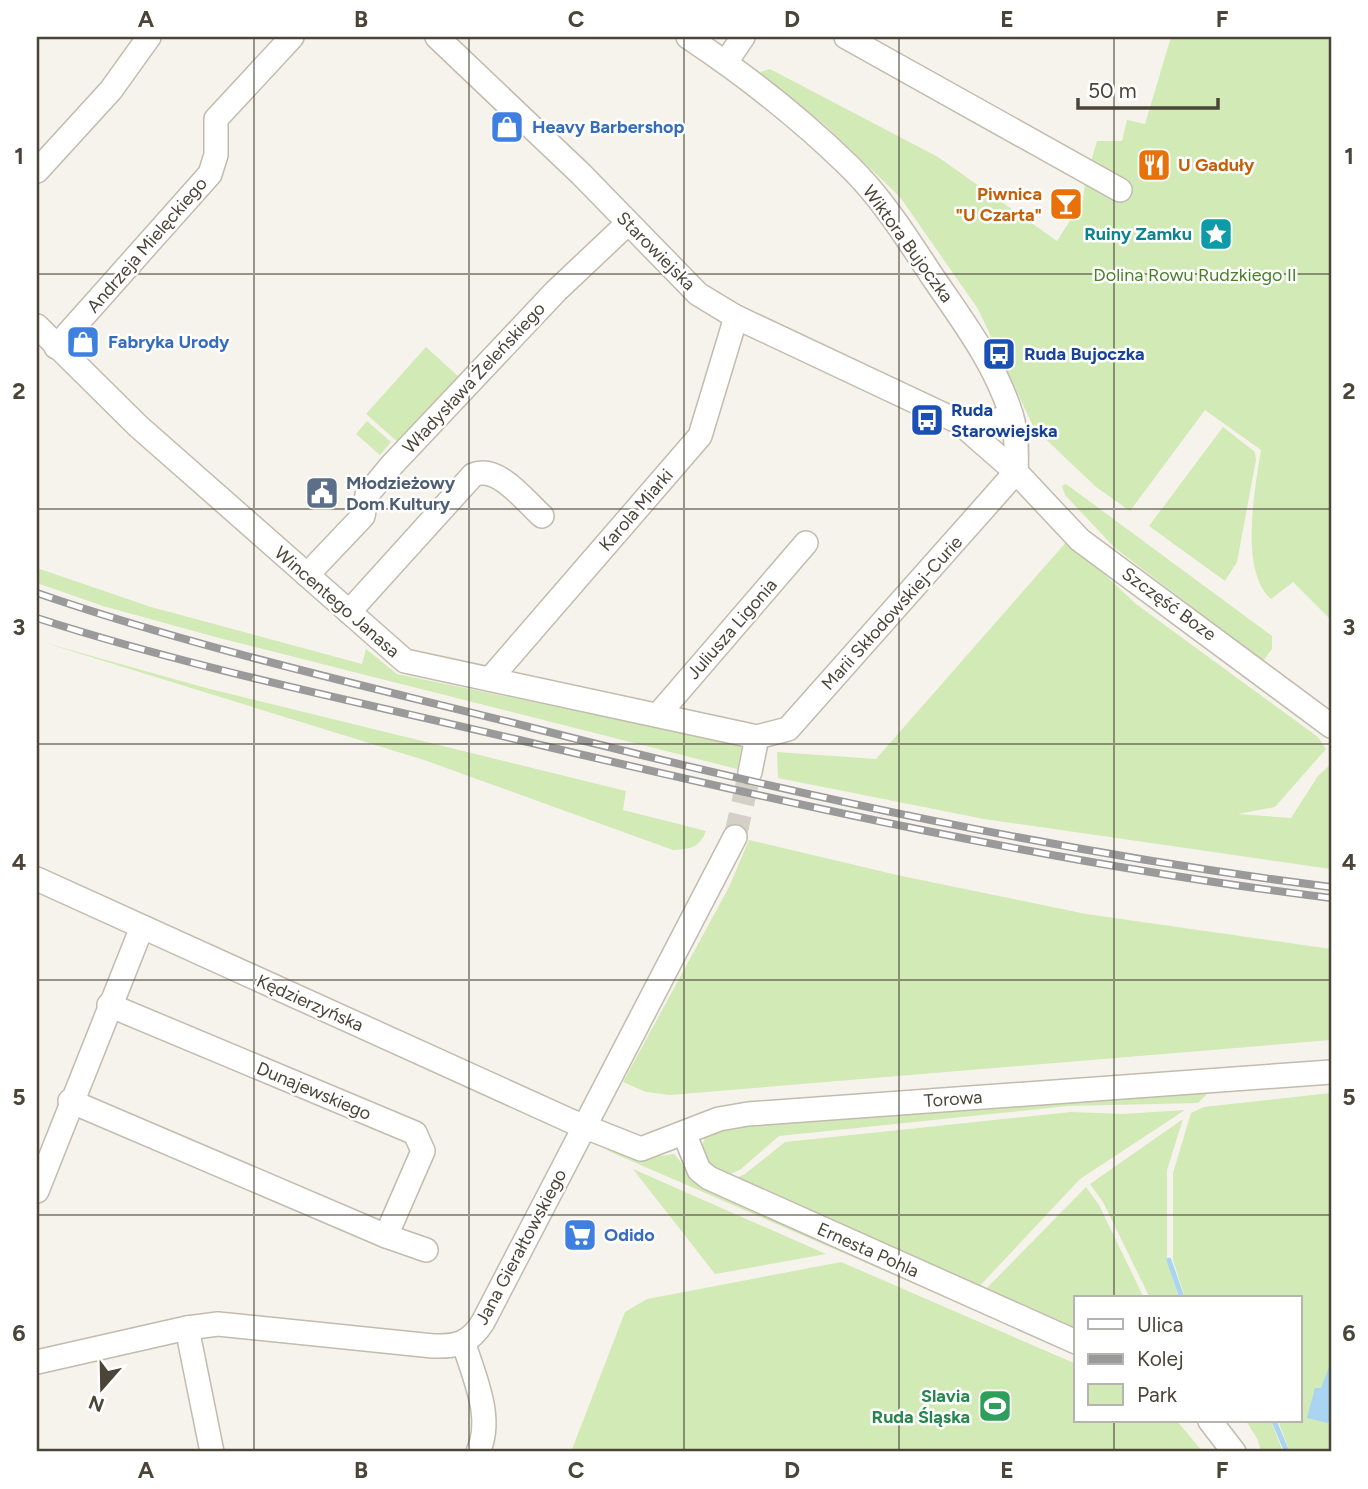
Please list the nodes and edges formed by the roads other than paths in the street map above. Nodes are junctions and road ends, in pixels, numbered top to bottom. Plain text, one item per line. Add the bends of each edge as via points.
1 (149, 37) edge
2 (292, 37) edge
3 (437, 37) edge
4 (688, 37) edge
5 (743, 37) edge
6 (846, 37) edge
7 (726, 62) junction
8 (37, 171) edge
9 (1120, 190) dead end
10 (628, 223) junction
11 (736, 317) junction
12 (37, 326) edge
13 (56, 347) junction
14 (1011, 415) junction
15 (957, 421) junction
16 (1016, 472) junction
17 (542, 516) dead end
18 (807, 543) dead end
19 (307, 575) junction
20 (349, 612) junction
21 (490, 679) junction
22 (658, 715) junction
23 (1331, 726) edge
24 (757, 737) junction
25 (750, 772) tunnel mouth
26 (735, 838) tunnel mouth
27 (37, 879) edge
28 (142, 927) junction
29 (109, 1005) junction
30 (1331, 1072) edge
31 (70, 1101) junction
32 (584, 1127) junction
33 (684, 1133) junction
34 (37, 1191) edge
35 (386, 1236) junction
36 (426, 1250) dead end
37 (187, 1328) junction
38 (1074, 1341) edge
39 (464, 1343) junction
40 (37, 1362) edge
41 (1210, 1422) edge
42 (212, 1452) edge
43 (478, 1452) edge
44 (1234, 1452) edge

1 - 8 street via 111,90
2 - 13 street, Andrzeja Mielęckiego via 216,119 216,155 210,174
3 - 10 street, Starowiejska
4 - 7 street, Wiktora Bujoczka
5 - 7 street
6 - 9 street
7 - 14 street, Wiktora Bujoczka via 851,167 889,212 980,347
10 - 11 street, Starowiejska via 698,294
10 - 19 street, Władysława Żeleńskiego via 399,457 367,495 363,516
11 - 15 street, Starowiejska
11 - 21 street, Karola Miarki via 700,436
12 - 13 street, Wincentego Janasa
13 - 19 street, Wincentego Janasa
14 - 15 street, Starowiejska via 981,426
14 - 16 street, Wiktora Bujoczka via 1018,444
15 - 16 street, Starowiejska
16 - 23 street, Szczęść Boze via 1080,540
16 - 24 street, Marii Skłodowskiej-Curie via 788,729
17 - 20 street via 500,478 489,473 473,475
18 - 22 street, Juliusza Ligonia
19 - 20 street, Wincentego Janasa
20 - 21 street, Wincentego Janasa via 405,661
21 - 22 street, Wincentego Janasa
22 - 24 street, Wincentego Janasa
24 - 25 street
26 - 32 street, Jana Gierałtowskiego
27 - 28 street, Kędzierzyńska
28 - 29 street
28 - 32 street, Kędzierzyńska
29 - 31 street
29 - 35 street, Dunajewskiego via 415,1133 423,1151
30 - 33 street, Torowa via 748,1114
31 - 34 street
31 - 35 street
32 - 33 street, Torowa via 641,1149
32 - 39 street, Jana Gierałtowskiego via 483,1322
33 - 38 street, Ernesta Pohla via 699,1170 709,1178
35 - 36 street
37 - 39 street, Jana Gierałtowskiego via 218,1324 433,1346
37 - 40 street, Jana Gierałtowskiego
37 - 42 street
39 - 43 street via 485,1422
41 - 44 street

